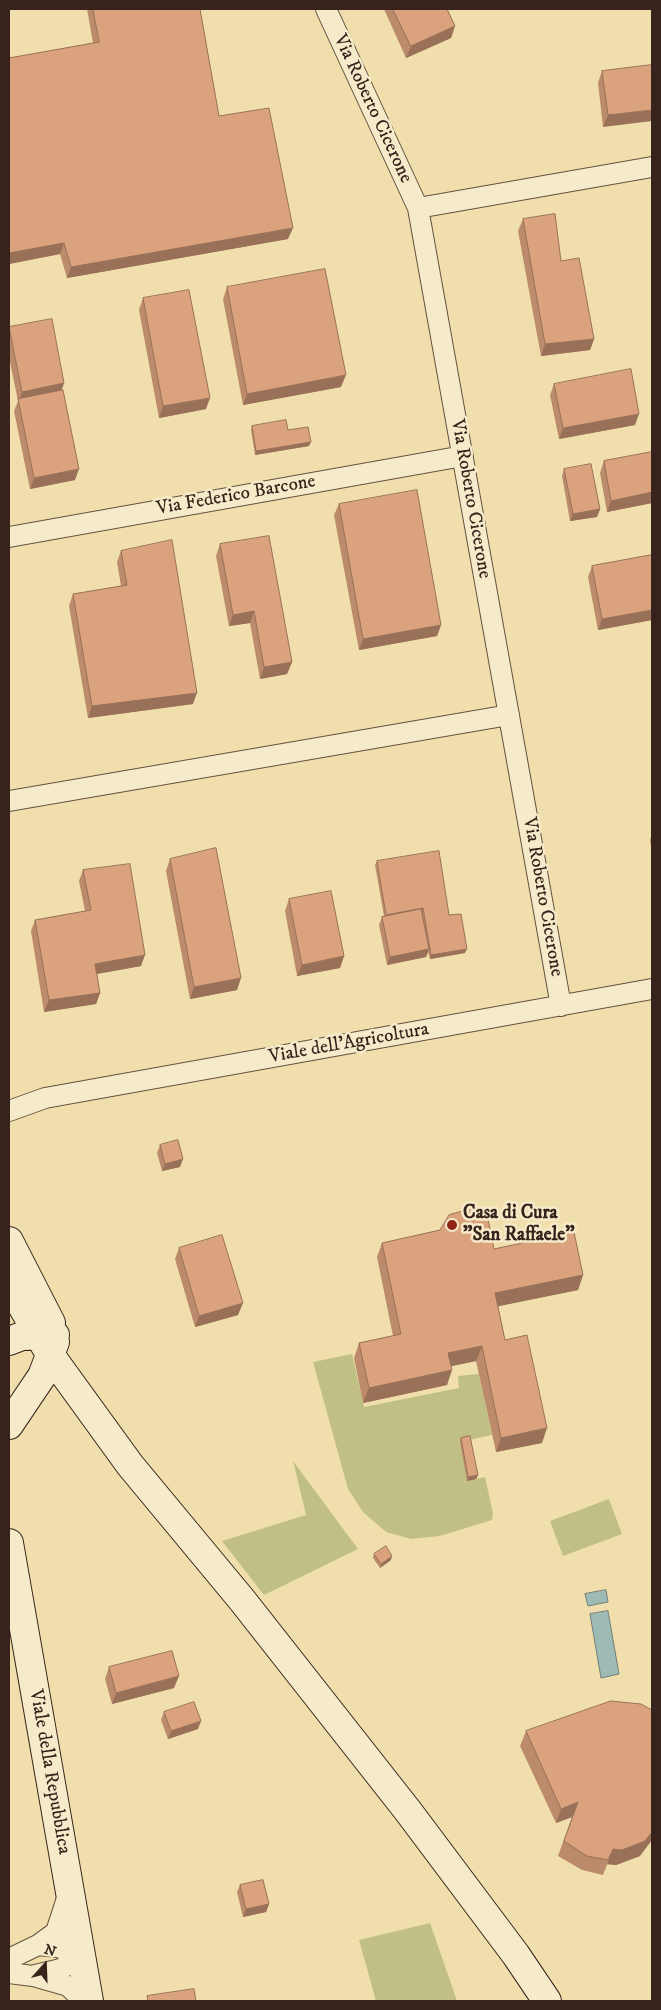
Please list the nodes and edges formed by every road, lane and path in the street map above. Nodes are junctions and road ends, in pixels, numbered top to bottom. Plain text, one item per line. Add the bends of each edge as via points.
1 (326, 9) edge
2 (652, 168) edge
3 (418, 208) junction
4 (463, 456) junction
5 (9, 537) edge
6 (509, 715) junction
7 (9, 800) edge
8 (652, 989) edge
9 (561, 1006) junction
10 (9, 1094) edge
11 (45, 1098) junction
12 (9, 1111) edge
13 (9, 1241) edge
14 (9, 1284) edge
15 (9, 1341) edge
16 (49, 1342) junction
17 (91, 1411) junction
18 (13, 1418) edge
19 (9, 1544) edge
20 (242, 1600) junction
21 (69, 1890) junction
22 (38, 1945) junction
23 (516, 1955) junction
24 (81, 1956) junction
25 (9, 1959) edge
26 (9, 1973) edge
27 (33, 1976) junction
28 (84, 2001) edge
29 (89, 2001) edge
30 (547, 2001) edge
31 (560, 2001) edge

1 - 3 street, Via Roberto Cicerone
2 - 3 street
3 - 4 street, Via Roberto Cicerone
4 - 5 street, Via Federico Barcone
4 - 6 street, Via Roberto Cicerone
6 - 7 street
6 - 9 street, Via Roberto Cicerone
8 - 9 street, Viale dell'Agricoltura
9 - 11 street, Viale dell'Agricoltura
10 - 11 street, Viale dell'Agricoltura
11 - 12 street, Viale dell'Agricoltura
13 - 16 main road
14 - 16 main road
15 - 16 main road via 22,1336
16 - 17 main road
16 - 18 main road via 34,1389
16 - 20 main road
17 - 18 main road via 77,1401 52,1394 29,1400
17 - 20 main road via 130,1464
19 - 21 main road, Viale della Repubblica
20 - 23 main road
21 - 22 street via 56,1932
21 - 24 main road, Viale della Repubblica
22 - 24 street via 58,1947
22 - 25 street
23 - 30 main road
23 - 31 main road
24 - 27 street via 61,1970
24 - 29 main road, Viale della Repubblica
26 - 27 street
27 - 28 street via 68,1986

